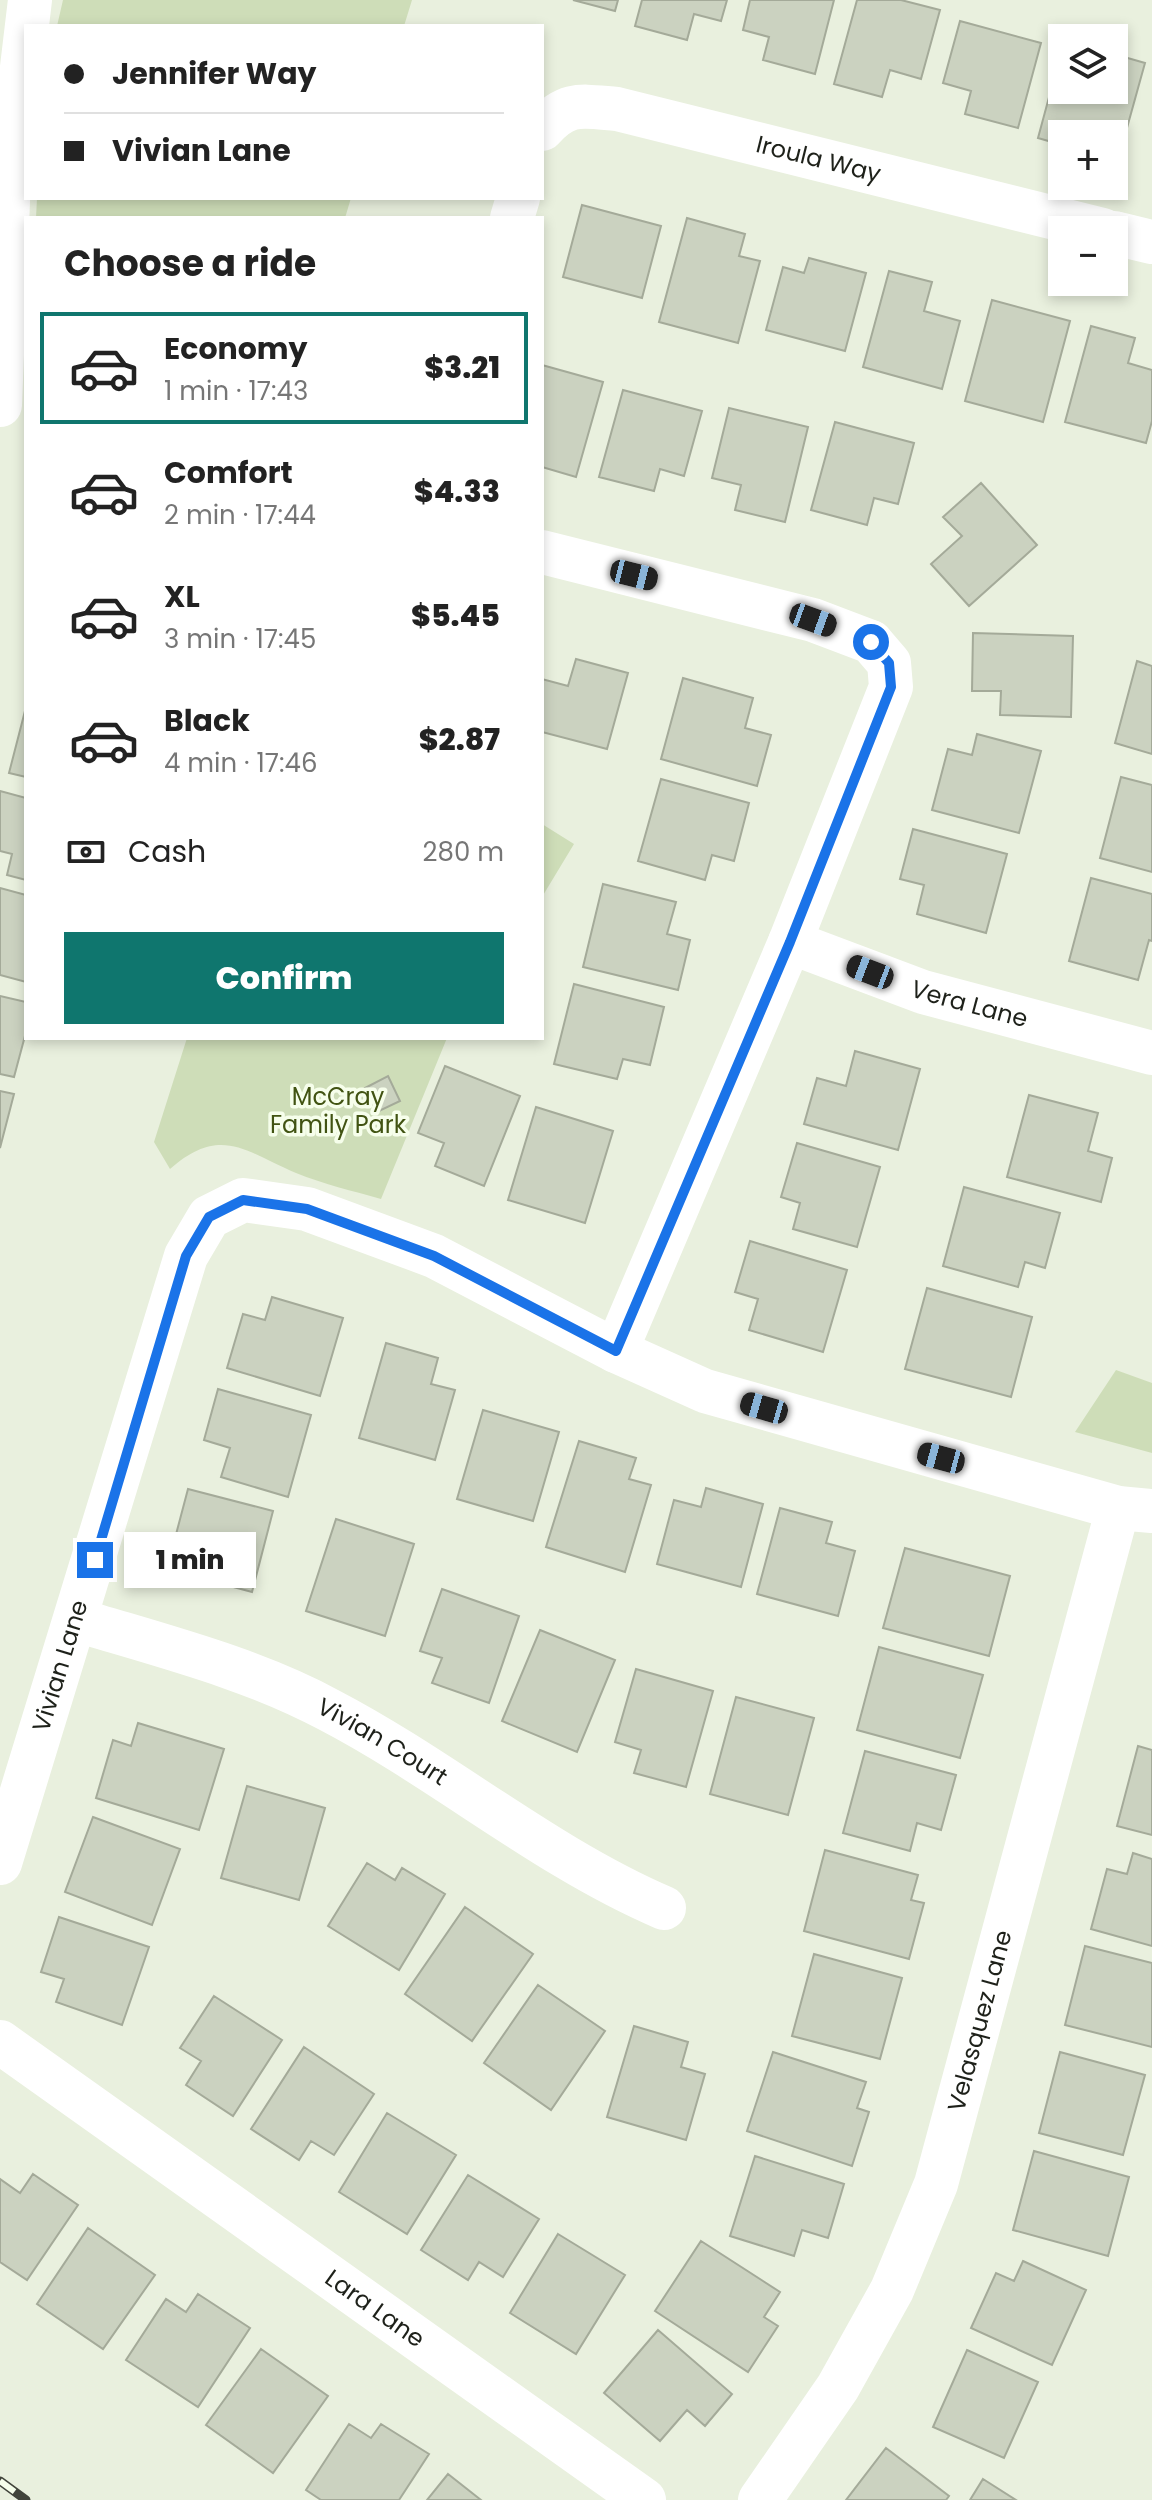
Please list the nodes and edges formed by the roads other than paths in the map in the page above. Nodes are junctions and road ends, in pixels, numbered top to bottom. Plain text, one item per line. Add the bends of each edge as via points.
1 (30, 0) edge
2 (27, 24) edge
3 (24, 50) edge
4 (544, 127) edge
5 (1048, 216) edge
6 (1128, 236) edge
7 (1152, 242) edge
8 (0, 405) edge
9 (544, 552) edge
10 (790, 942) junction
11 (1152, 1053) edge
12 (616, 1351) junction
13 (1141, 1517) edge
14 (77, 1620) junction
15 (0, 1863) edge
16 (664, 1908) dead end
17 (0, 2042) edge
18 (644, 2500) edge
19 (760, 2500) edge

1 - 2 street
3 - 8 street via 9,176
4 - 5 street, Iroula Way via 558,111 578,106 617,109
6 - 7 street
9 - 10 street via 813,620 871,642 889,663 891,687
10 - 11 street, Vera Lane via 923,992
10 - 12 street
12 - 13 street, Vivian Lane via 705,1391
12 - 14 street, Vivian Lane via 434,1256 307,1209 243,1200 209,1217 186,1256
13 - 19 street, Velasquez Lane via 936,2184 892,2290 838,2387
14 - 15 street, Vivian Lane
14 - 16 street, Vivian Court via 227,1667 327,1708 437,1771 608,1884
17 - 18 street, Lara Lane

